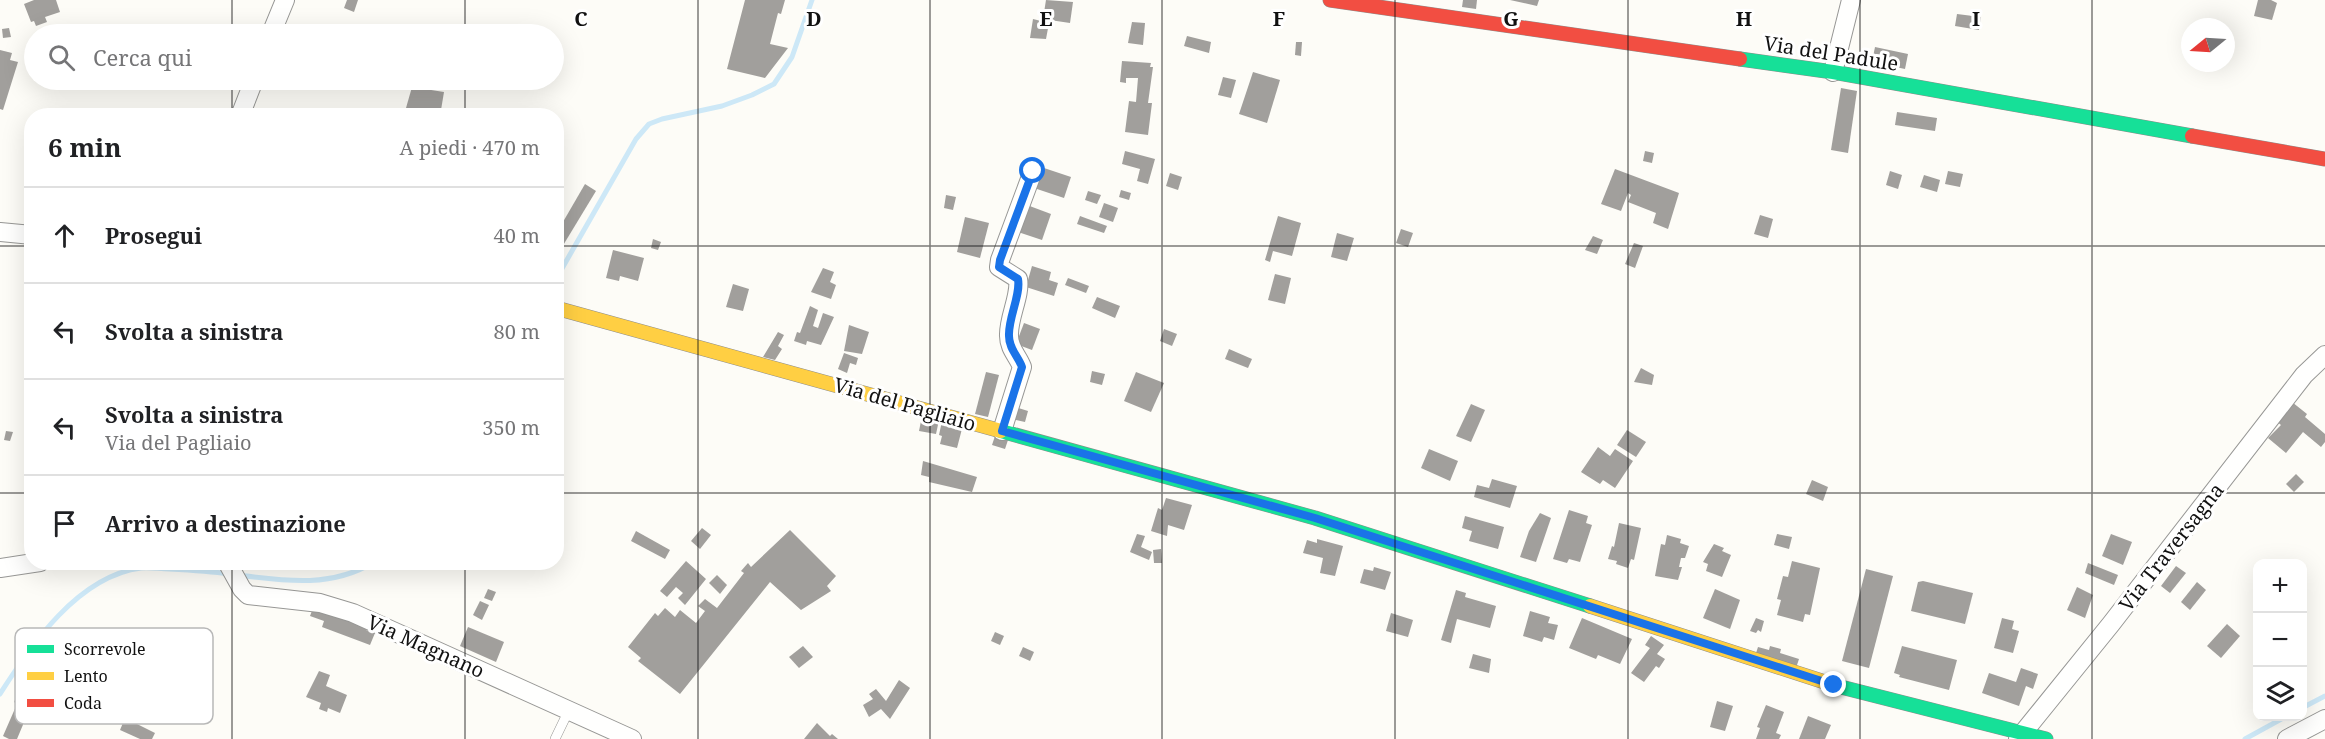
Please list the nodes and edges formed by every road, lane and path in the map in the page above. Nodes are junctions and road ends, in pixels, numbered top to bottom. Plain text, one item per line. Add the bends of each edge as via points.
1 (285, 0) edge
2 (1329, 0) edge
3 (1851, 0) edge
4 (275, 24) edge
5 (1833, 72) junction
6 (250, 90) edge
7 (243, 108) edge
8 (2325, 159) edge
9 (1033, 171) dead end
10 (0, 232) edge
11 (24, 234) edge
12 (564, 310) edge
13 (2325, 355) edge
14 (1002, 431) junction
15 (24, 564) edge
16 (0, 568) edge
17 (232, 571) edge
18 (569, 710) junction
19 (2325, 719) edge
20 (2022, 736) edge
21 (555, 739) edge
22 (632, 739) edge
23 (2046, 739) edge
24 (2287, 739) edge

1 - 4 street
2 - 5 street, Via del Padule
3 - 5 street
5 - 8 street, Via del Padule
6 - 7 street
9 - 14 street via 999,267 1018,279 1009,339 1022,367
10 - 11 street
12 - 14 street, Via del Pagliaio
13 - 20 street, Via Traversagna via 2304,375
14 - 20 street, Via del Pagliaio via 1315,518 1834,685
15 - 16 street
17 - 18 street, Via Magnano via 248,595 320,603 353,613
18 - 21 lane
18 - 22 street, Via Magnano
19 - 24 street
20 - 23 street, Via del Pagliaio

